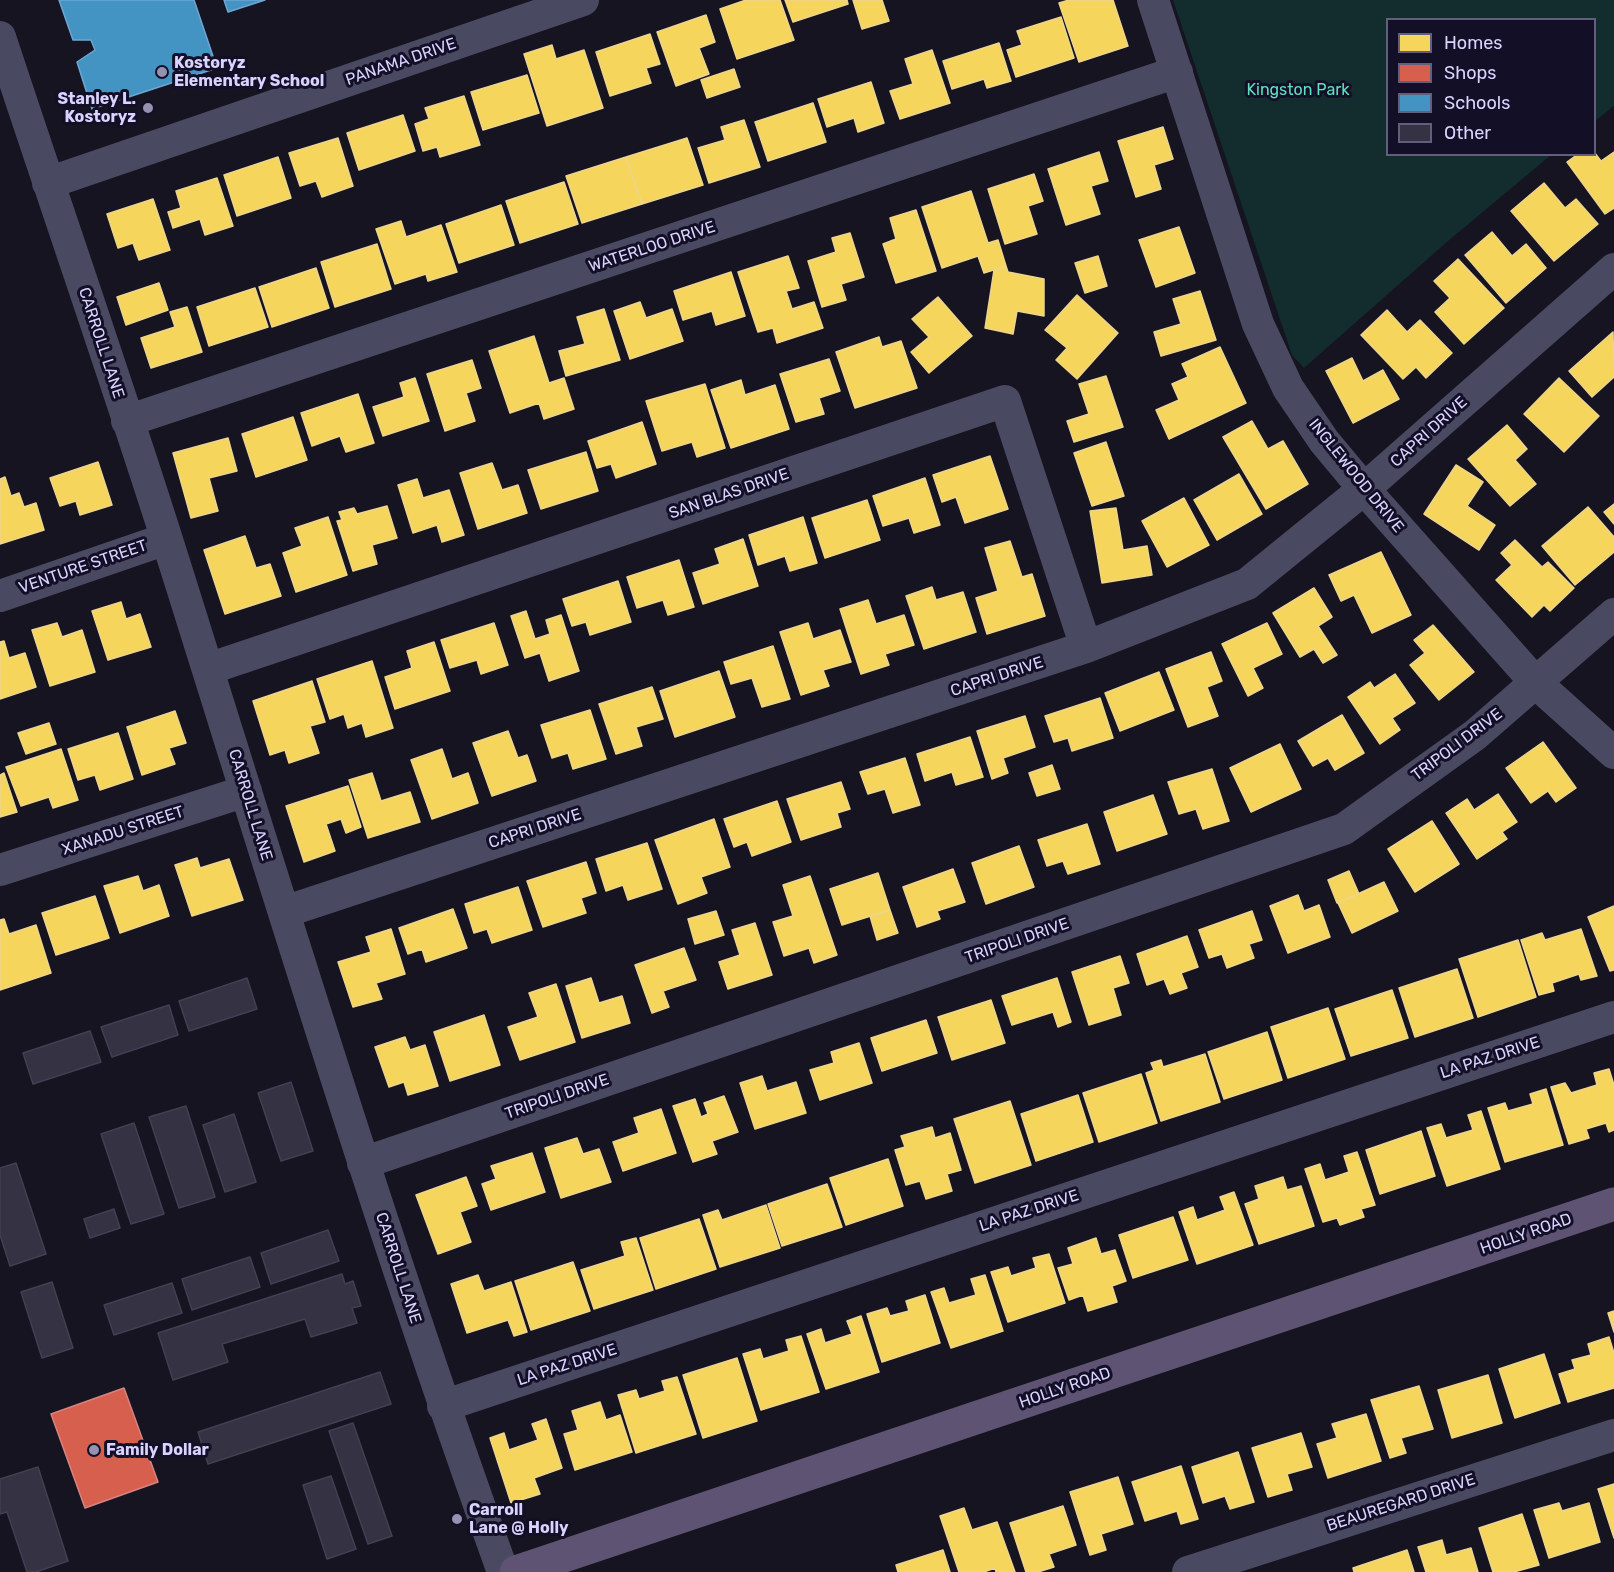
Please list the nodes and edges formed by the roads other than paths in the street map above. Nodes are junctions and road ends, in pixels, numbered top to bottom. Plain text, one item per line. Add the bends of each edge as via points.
1 (583, 0) edge
2 (1153, 0) edge
3 (0, 38) edge
4 (1177, 72) junction
5 (48, 183) junction
6 (1614, 269) edge
7 (127, 421) junction
8 (1364, 489) junction
9 (166, 539) junction
10 (0, 596) edge
11 (1614, 614) edge
12 (1086, 647) junction
13 (208, 669) junction
14 (1536, 683) junction
15 (1614, 753) edge
16 (246, 791) junction
17 (0, 870) edge
18 (284, 912) junction
19 (1614, 1017) edge
20 (363, 1163) junction
21 (1614, 1204) edge
22 (443, 1406) junction
23 (1614, 1435) edge
24 (503, 1572) edge
25 (516, 1572) edge
26 (1188, 1572) edge

1 - 5 street, PANAMA DRIVE
2 - 4 street, INGLEWOOD DRIVE
3 - 5 street, CARROLL LANE
4 - 7 street, WATERLOO DRIVE
4 - 8 street, INGLEWOOD DRIVE via 1258,324 1288,388 1324,441
5 - 7 street, CARROLL LANE
6 - 8 street, CAPRI DRIVE
7 - 9 street, CARROLL LANE
8 - 12 street, CAPRI DRIVE via 1247,584
8 - 14 street, INGLEWOOD DRIVE
9 - 10 street, VENTURE STREET
9 - 13 street, CARROLL LANE
11 - 14 street, TRIPOLI DRIVE
12 - 13 street, SAN BLAS DRIVE via 1005,401
12 - 18 street, CAPRI DRIVE
13 - 16 street, CARROLL LANE
14 - 15 street, INGLEWOOD DRIVE
14 - 20 street, TRIPOLI DRIVE via 1475,735 1344,829
16 - 17 street, XANADU STREET
16 - 18 street, CARROLL LANE
18 - 20 street, CARROLL LANE
19 - 22 street, LA PAZ DRIVE
20 - 22 street, CARROLL LANE
21 - 25 main road, HOLLY ROAD
22 - 24 street, CARROLL LANE
23 - 26 street, BEAUREGARD DRIVE

